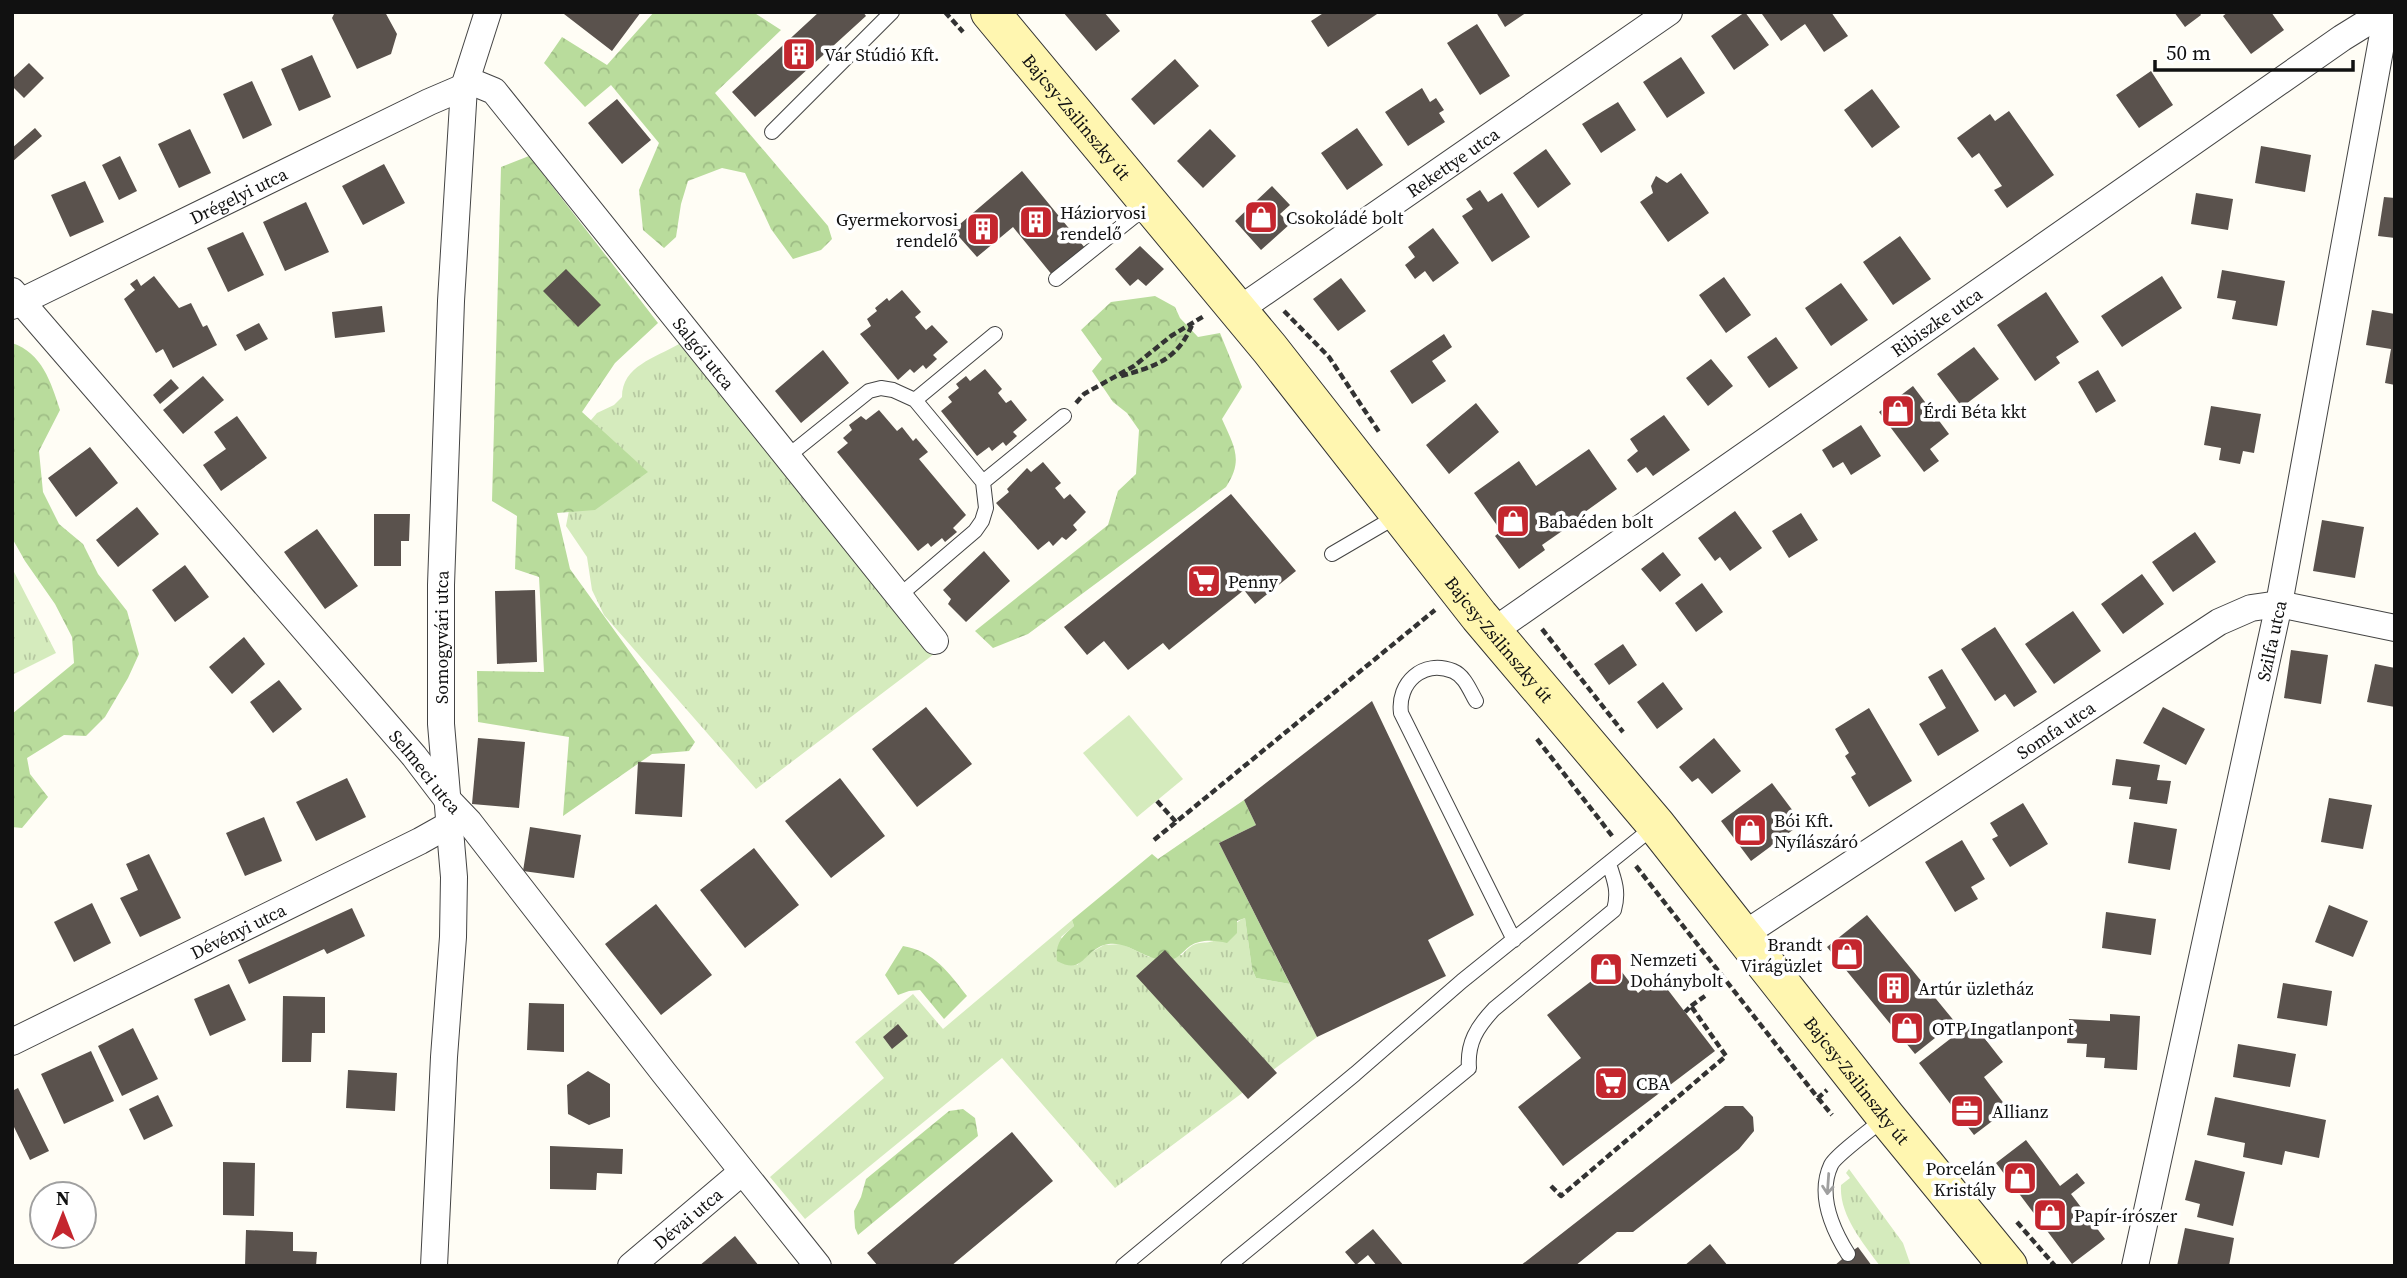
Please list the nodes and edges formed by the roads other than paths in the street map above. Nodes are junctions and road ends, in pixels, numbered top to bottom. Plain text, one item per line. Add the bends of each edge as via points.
1 (488, 12) edge
2 (892, 12) edge
3 (990, 12) edge
4 (1669, 12) edge
5 (2386, 12) edge
6 (464, 87) junction
7 (772, 132) dead end
8 (1149, 205) junction
9 (1056, 279) dead end
10 (15, 299) edge
11 (1222, 312) junction
12 (995, 334) dead end
13 (915, 400) junction
14 (1064, 416) road end
15 (788, 456) junction
16 (983, 482) junction
17 (1398, 515) junction
18 (1332, 554) dead end
19 (900, 595) junction
20 (2279, 604) junction
21 (2395, 628) edge
22 (1492, 632) junction
23 (935, 640) dead end
24 (1476, 701) dead end
25 (452, 814) junction
26 (1656, 825) junction
27 (1609, 864) junction
28 (1743, 935) junction
29 (1514, 940) junction
30 (12, 1042) edge
31 (1886, 1118) junction
32 (742, 1172) junction
33 (1848, 1255) dead end
34 (434, 1266) edge
35 (631, 1266) edge
36 (818, 1266) edge
37 (1123, 1266) edge
38 (1228, 1266) edge
39 (2008, 1266) edge
40 (2136, 1266) edge

1 - 6 street, Somogyvári utca
2 - 7 lane
3 - 8 main road, Bajcsy-Zsilinszky út
4 - 11 street, Rekettye utca
5 - 20 street, Szilfa utca
5 - 22 street, Ribiszke utca
6 - 10 street, Drégelyi utca
6 - 15 street, Salgói utca via 477,84 494,91
6 - 25 street, Somogyvári utca via 441,585 441,724
8 - 9 lane
8 - 11 main road, Bajcsy-Zsilinszky út
10 - 25 street, Selmeci utca via 405,746
11 - 17 main road, Bajcsy-Zsilinszky út via 1270,349
12 - 13 lane
13 - 15 lane via 893,390 869,391
13 - 16 lane
14 - 16 lane
15 - 19 street, Salgói utca
16 - 19 lane via 986,508 975,531
17 - 18 lane
17 - 22 main road, Bajcsy-Zsilinszky út
19 - 23 street, Salgói utca
20 - 21 street, Somfa utca
20 - 28 street, Somfa utca via 2251,608 2219,622
20 - 40 street, Szilfa utca
22 - 26 main road, Bajcsy-Zsilinszky út
24 - 29 lane via 1464,680 1441,668 1412,678 1402,689 1399,703
25 - 30 street, Dévényi utca
25 - 32 street, Selmeci utca
25 - 34 street, Somogyvári utca via 453,937
26 - 27 lane
26 - 28 main road, Bajcsy-Zsilinszky út
27 - 29 lane
27 - 38 lane via 1617,885 1614,910 1479,1025 1468,1054 1469,1068
28 - 31 main road, Bajcsy-Zsilinszky út
29 - 37 lane
31 -> 33 lane via 1831,1164 1828,1206 1834,1230
31 - 39 main road, Bajcsy-Zsilinszky út
32 - 35 street, Dévai utca
32 - 36 street, Selmeci utca

